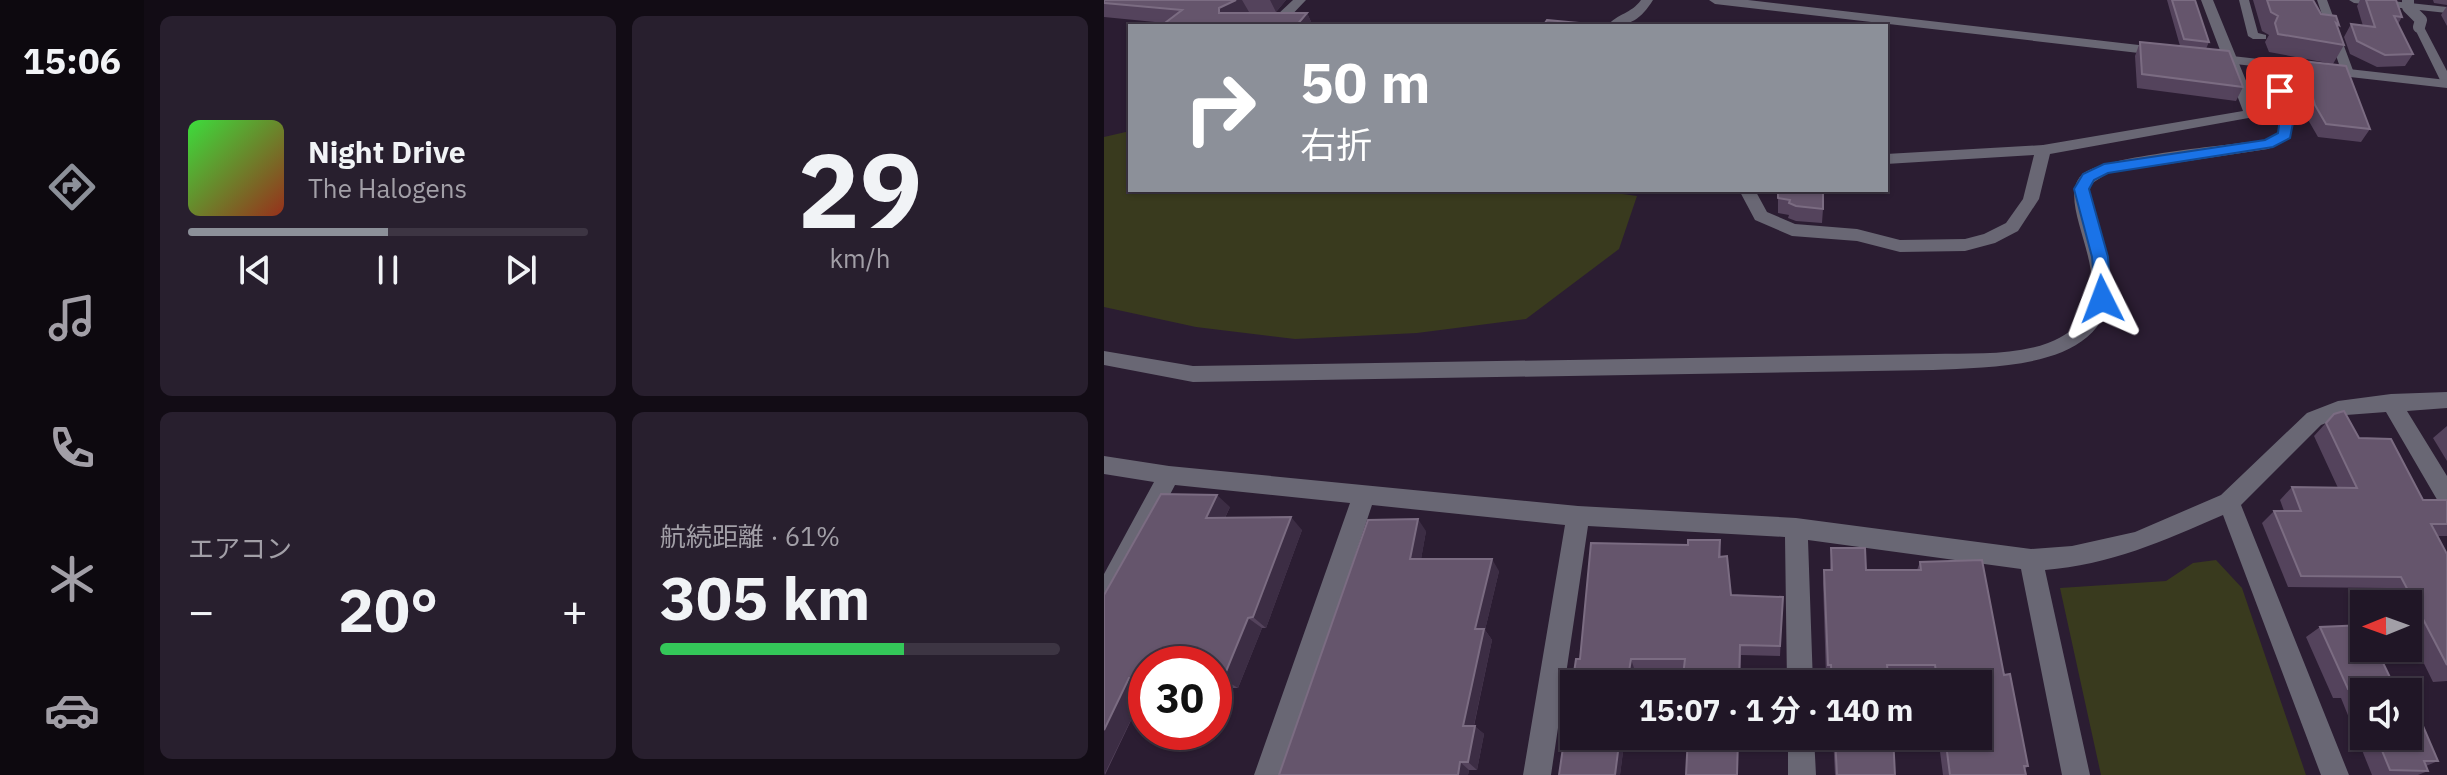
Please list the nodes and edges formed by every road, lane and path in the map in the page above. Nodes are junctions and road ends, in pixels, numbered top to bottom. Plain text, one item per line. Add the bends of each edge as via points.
1 (1300, 0) edge
2 (1647, 0) edge
3 (1715, 0) edge
4 (2207, 0) edge
5 (2244, 0) edge
6 (2354, 0) edge
7 (2408, 0) edge
8 (2318, 1) edge
9 (2447, 10) edge
10 (1637, 15) junction
11 (1240, 24) edge
12 (1616, 24) edge
13 (1648, 24) edge
14 (2262, 37) dead end
15 (2174, 53) edge
16 (2189, 55) edge
17 (2234, 60) junction
18 (2274, 65) junction
19 (2348, 73) junction
20 (2447, 83) edge
21 (2043, 150) junction
22 (1888, 159) edge
23 (1748, 192) edge
24 (1104, 358) edge
25 (2447, 400) edge
26 (2391, 402) junction
27 (1104, 465) edge
28 (1169, 475) junction
29 (1364, 495) junction
30 (2447, 496) edge
31 (2229, 502) junction
32 (1578, 516) junction
33 (1796, 528) junction
34 (2031, 560) junction
35 (1104, 598) edge
36 (1800, 670) edge
37 (1801, 750) edge
38 (1268, 775) edge
39 (1537, 775) edge
40 (1802, 775) edge
41 (2076, 775) edge
42 (2335, 775) edge

1 - 11 street via 1280,19
2 - 10 street
3 - 15 street
4 - 17 street
5 - 14 lane via 2253,36
6 - 9 lane
7 - 20 lane, bridge
8 - 19 lane via 2331,19
10 - 12 street
10 - 13 street
16 - 17 street
17 - 18 street
17 - 21 street via 2249,114
18 - 19 street
18 - 24 street via 2287,118 2285,135 2268,144 2104,169 2088,177 2081,189 2100,257 2102,299 2089,327 2032,355 1933,362 1193,374
19 - 20 street
21 - 22 street
21 - 23 street via 2031,199 2012,227 1965,245 1900,246 1857,235 1792,230 1761,216
25 - 26 street
26 - 30 street
26 - 31 street via 2345,407 2314,419
27 - 28 street
28 - 29 street
28 - 35 street
29 - 32 street
29 - 38 street
31 - 34 street via 2137,542
31 - 42 street
32 - 33 street
32 - 39 street
33 - 34 street
33 - 36 street
34 - 41 street
37 - 40 street

